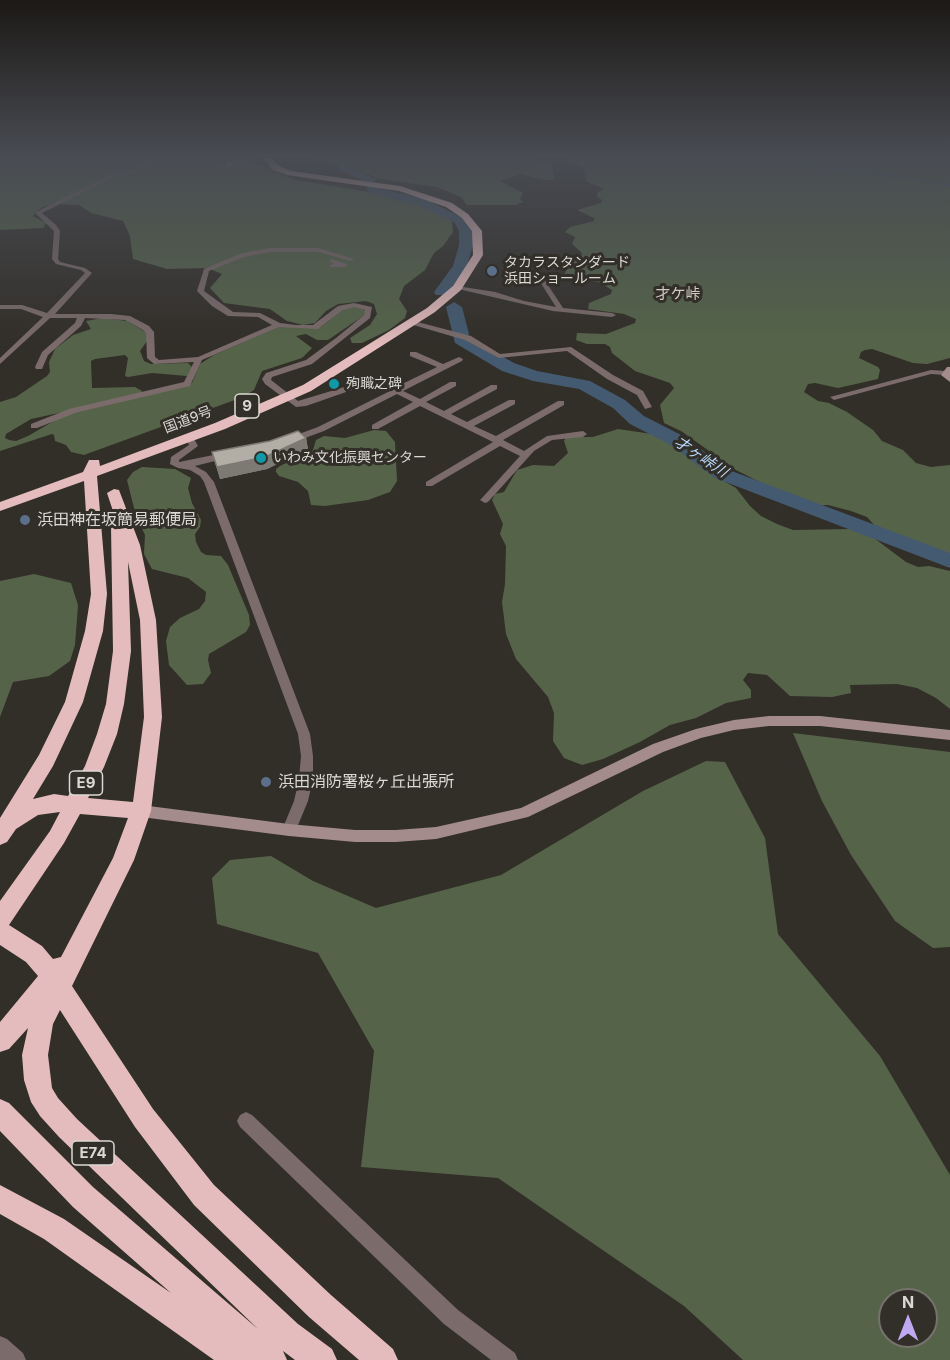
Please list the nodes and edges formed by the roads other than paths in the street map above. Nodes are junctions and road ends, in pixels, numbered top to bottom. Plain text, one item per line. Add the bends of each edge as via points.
1 (48, 221) edge
2 (469, 221) edge
3 (326, 251) junction
4 (351, 258) dead end
5 (332, 266) dead end
6 (540, 277) dead end
7 (457, 288) junction
8 (0, 307) edge
9 (561, 310) junction
10 (48, 315) junction
11 (612, 315) dead end
12 (82, 316) junction
13 (413, 322) junction
14 (278, 325) junction
15 (413, 354) dead end
16 (199, 359) junction
17 (459, 359) dead end
18 (0, 362) edge
19 (39, 367) dead end
20 (443, 367) junction
21 (949, 374) edge
22 (453, 384) dead end
23 (494, 387) dead end
24 (396, 391) junction
25 (282, 395) junction
26 (834, 397) dead end
27 (512, 402) dead end
28 (419, 403) junction
29 (561, 403) dead end
30 (648, 407) dead end
31 (443, 415) junction
32 (34, 426) dead end
33 (467, 426) junction
34 (375, 427) dead end
35 (583, 434) dead end
36 (189, 437) junction
37 (498, 441) junction
38 (280, 444) edge
39 (242, 452) edge
40 (524, 454) junction
41 (140, 456) junction
42 (181, 466) junction
43 (94, 468) junction
44 (429, 484) dead end
45 (113, 488) junction
46 (34, 494) junction
47 (0, 497) edge
48 (485, 500) dead end
49 (0, 507) edge
50 (93, 519) junction
51 (122, 626) junction
52 (950, 735) edge
53 (131, 810) junction
54 (5, 829) edge
55 (289, 830) junction
56 (112, 883) junction
57 (0, 920) edge
58 (0, 932) edge
59 (0, 1040) edge
60 (0, 1112) edge
61 (246, 1121) dead end
62 (0, 1199) edge
63 (0, 1346) edge
64 (16, 1360) edge
65 (241, 1360) edge
66 (271, 1360) edge
67 (321, 1360) edge
68 (382, 1360) edge
69 (508, 1360) edge

1 - 10 street via 57,231 58,263 89,273
2 - 7 highway, 国道9号 / 9 via 477,231 478,255
3 - 4 street
3 - 5 street via 327,259 345,265
3 - 14 street via 257,251 206,270 200,291 215,304 231,314 261,315
6 - 9 street
7 - 9 street
7 - 13 highway, 国道9号 / 9
8 - 10 street via 22,307
9 - 11 street
10 - 12 street
10 - 18 street
12 - 16 street via 128,318 142,324 150,332 151,358 157,362
12 - 19 street via 45,354
13 - 25 highway, 国道9号 / 9 via 327,376
13 - 30 street via 468,339 499,356 568,349 634,388
14 - 16 street
14 - 25 street via 315,327 341,308 354,305 369,309 362,321 309,362 269,375 266,380
15 - 20 street
16 - 32 street via 187,384 72,411
17 - 20 street
20 - 24 street
21 - 26 street via 931,372
22 - 28 street
23 - 31 street
24 - 25 street via 371,381 303,404
24 - 28 street
24 - 38 street via 321,429
25 - 36 highway, 国道9号 / 9
25 - 43 highway, 国道9号 / 9 via 110,457
27 - 33 street
28 - 31 street
28 - 34 street
29 - 37 street
31 - 33 street
33 - 37 street
35 - 40 street via 550,438
36 - 41 highway, 国道9号 / 9
36 - 42 street via 195,446 173,462
37 - 40 street
37 - 44 street
39 - 42 street
40 - 48 street
41 - 43 highway, 国道9号 / 9
41 - 45 highway via 119,469 113,477
42 - 55 street via 204,474 209,482 304,734 306,779 302,801
43 - 45 highway via 108,474
43 - 46 highway, 国道9号 / 9
43 - 47 highway, 国道9号 / 9 via 48,479
43 - 50 highway
43 - 51 highway, E9
45 - 51 highway, E9
45 - 53 highway via 142,584 151,643 153,717
46 - 49 highway, 国道9号 / 9
46 - 50 highway via 64,487 83,490
50 - 54 highway via 99,594 84,670 51,750
51 - 57 highway, E9 via 115,704 94,767 57,837
52 - 55 street via 820,721 734,724 658,748 533,809 486,823 396,836
53 - 54 highway via 65,802 27,811
53 - 55 street
53 - 56 highway
56 - 59 highway via 68,956
56 - 67 highway, E74 via 41,1022 35,1055 40,1093 105,1164 287,1335
58 - 68 highway via 34,954 57,983 144,1118 204,1195
60 - 66 highway via 83,1197
61 - 69 street via 451,1317
62 - 65 highway via 54,1229
63 - 64 street

